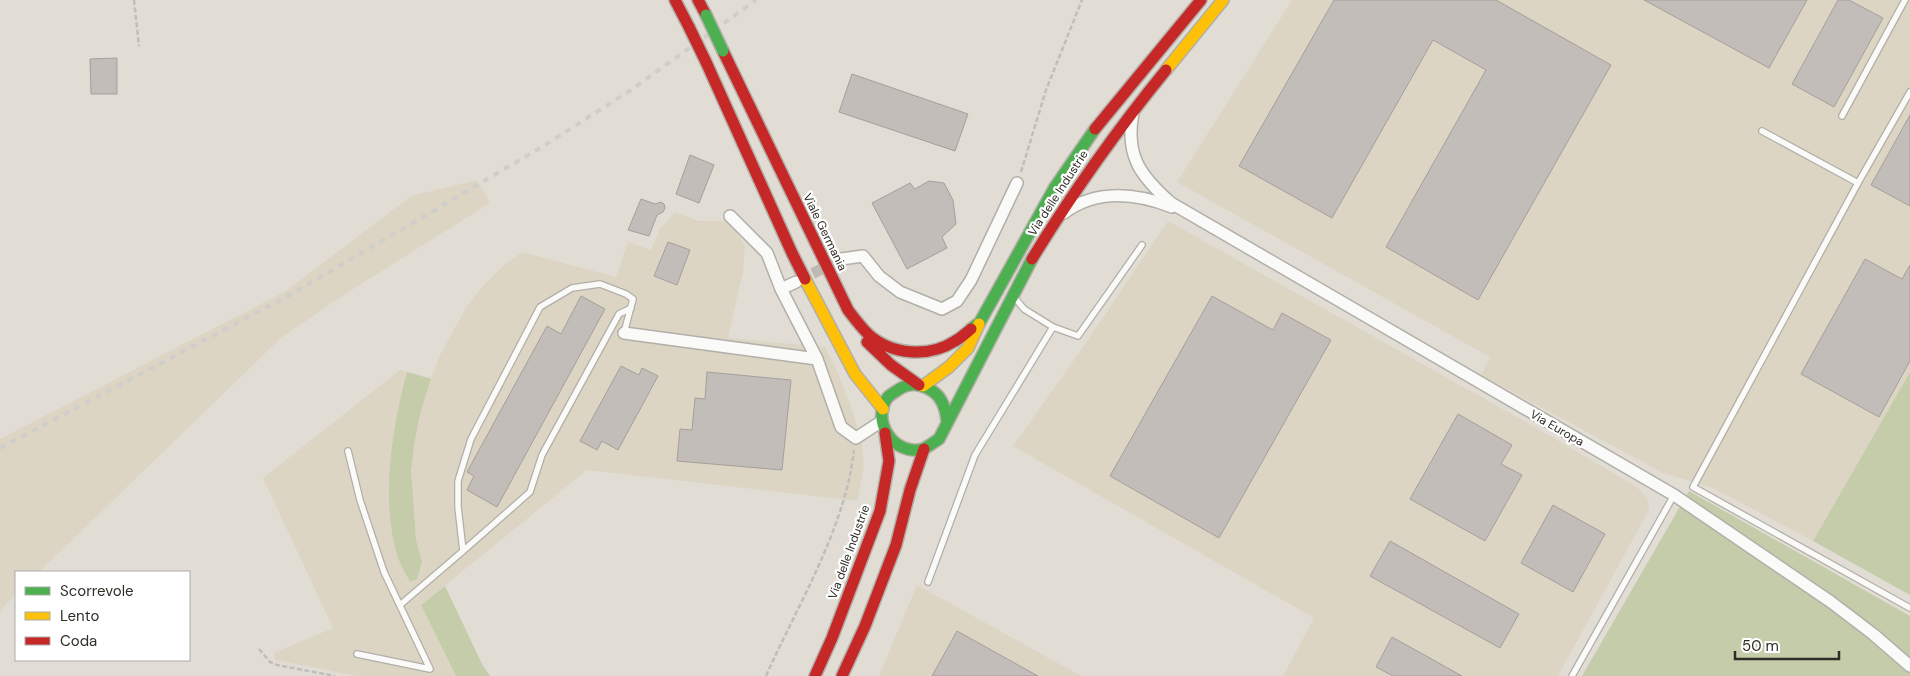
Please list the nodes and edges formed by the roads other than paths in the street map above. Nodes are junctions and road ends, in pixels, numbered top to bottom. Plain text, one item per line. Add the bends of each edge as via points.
1 (675, 0) edge
2 (698, 0) edge
3 (1201, 0) edge
4 (1223, 0) edge
5 (1905, 0) edge
6 (1910, 92) edge
7 (1133, 110) junction
8 (1842, 116) dead end
9 (1762, 131) dead end
10 (1017, 183) road end
11 (1858, 183) junction
12 (1187, 214) junction
13 (730, 216) dead end
14 (1056, 218) junction
15 (1142, 245) dead end
16 (841, 259) tunnel mouth
17 (796, 282) tunnel mouth
18 (781, 289) junction
19 (1012, 296) junction
20 (993, 297) joint
21 (631, 308) junction
22 (848, 310) junction
23 (980, 322) junction
24 (1053, 327) junction
25 (624, 333) joint
26 (817, 359) junction
27 (921, 385) junction
28 (883, 409) junction
29 (882, 421) junction
30 (947, 422) junction
31 (885, 433) junction
32 (924, 449) junction
33 (348, 451) dead end
34 (1674, 495) junction
35 (463, 551) junction
36 (928, 582) dead end
37 (400, 606) junction
38 (1910, 608) edge
39 (357, 654) dead end
40 (1910, 666) edge
41 (815, 676) edge
42 (842, 676) edge
43 (1572, 676) edge

1 - 28 street, bridge via 796,262 855,374
2 - 22 street, Viale Germania, bridge
3 - 20 street, Via delle Industrie via 1087,139 1055,187
4 - 7 street, Via delle Industrie
5 - 8 lane
6 - 11 lane
7 - 12 street, Via Europa via 1130,136 1133,156 1139,168 1157,191
7 - 14 street, Via delle Industrie
9 - 11 lane
10 - 16 street via 971,280 957,301 942,309 900,292 879,276 863,256
11 - 38 lane via 1693,487
12 - 14 street, Via Europa via 1147,199 1106,195 1082,201
12 - 34 street, Via Europa
13 - 18 street via 767,253
14 - 19 street, Via delle Industrie
15 - 24 lane via 1078,336
17 - 18 street
18 - 26 street
19 - 24 lane via 1024,309
19 - 30 street, Via delle Industrie
20 - 23 street, Viale Germania
21 - 25 lane
21 - 35 lane via 619,314 614,322 542,455 530,492
21 - 35 lane via 634,299 600,284 572,288 540,307 471,439 458,481
22 - 23 street, Viale Germania via 868,334 888,348 906,352 932,350 954,342
22 - 27 street via 871,347 902,375
23 - 27 street via 968,348 949,367
24 - 36 lane via 975,456
25 - 26 street
26 - 29 street via 841,427 856,438
27 - 28 street via 910,385 893,393
27 - 30 street via 938,394 944,402
28 - 29 street
29 - 31 street
30 - 32 street via 939,439
31 - 32 street via 906,450
31 - 41 street, Via delle Industrie via 889,461 880,510
32 - 42 street via 896,545 866,626
33 - 37 lane via 384,572
34 - 40 street, Via Europa via 1831,602
34 - 43 lane
35 - 37 lane
37 - 39 lane via 430,669

